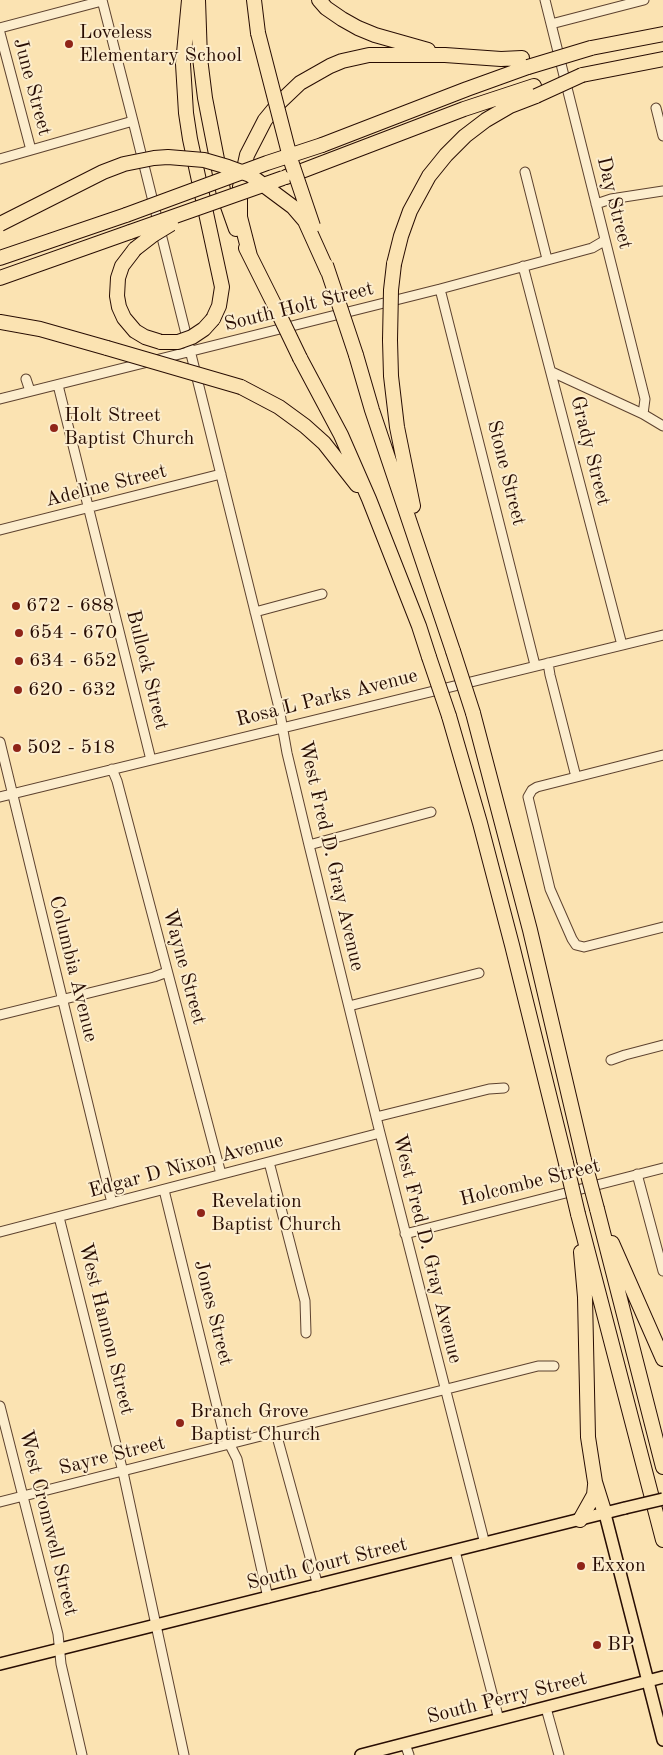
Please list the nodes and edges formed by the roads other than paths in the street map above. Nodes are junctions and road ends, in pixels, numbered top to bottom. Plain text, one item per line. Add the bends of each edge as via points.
1 (189, 0) edge
2 (198, 0) edge
3 (254, 0) edge
4 (319, 0) edge
5 (545, 0) edge
6 (644, 0) edge
7 (102, 1) edge
8 (552, 24) junction
9 (0, 28) edge
10 (0, 34) edge
11 (663, 34) edge
12 (446, 55) junction
13 (663, 59) edge
14 (525, 63) junction
15 (535, 91) junction
16 (656, 108) dead end
17 (134, 121) junction
18 (663, 136) edge
19 (31, 150) junction
20 (0, 159) edge
21 (525, 172) dead end
22 (663, 191) edge
23 (596, 204) junction
24 (196, 210) junction
25 (0, 224) edge
26 (604, 241) junction
27 (250, 256) junction
28 (0, 258) edge
29 (547, 259) junction
30 (523, 266) junction
31 (328, 272) junction
32 (0, 278) edge
33 (440, 289) junction
34 (0, 322) edge
35 (191, 352) junction
36 (552, 372) junction
37 (26, 379) dead end
38 (58, 385) junction
39 (30, 392) junction
40 (0, 399) edge
41 (643, 414) junction
42 (663, 426) edge
43 (221, 474) junction
44 (369, 499) junction
45 (90, 508) junction
46 (0, 530) edge
47 (424, 563) junction
48 (322, 594) dead end
49 (255, 612) junction
50 (663, 635) edge
51 (622, 645) junction
52 (548, 663) junction
53 (536, 666) junction
54 (283, 727) junction
55 (0, 742) edge
56 (663, 755) edge
57 (152, 760) junction
58 (112, 769) junction
59 (576, 777) junction
60 (12, 794) junction
61 (0, 797) edge
62 (431, 812) dead end
63 (309, 845) junction
64 (663, 927) edge
65 (167, 972) junction
66 (479, 973) dead end
67 (63, 1000) junction
68 (349, 1006) junction
69 (0, 1015) edge
70 (663, 1045) edge
71 (611, 1060) dead end
72 (504, 1088) dead end
73 (376, 1117) junction
74 (380, 1133) junction
75 (269, 1162) junction
76 (663, 1168) edge
77 (221, 1174) junction
78 (637, 1174) junction
79 (164, 1190) junction
80 (112, 1203) junction
81 (597, 1209) junction
82 (578, 1214) junction
83 (59, 1217) junction
84 (0, 1232) edge
85 (405, 1234) junction
86 (663, 1271) edge
87 (306, 1333) dead end
88 (663, 1359) edge
89 (554, 1366) dead end
90 (445, 1390) junction
91 (0, 1406) edge
92 (276, 1433) junction
93 (230, 1445) junction
94 (663, 1467) edge
95 (123, 1472) junction
96 (595, 1482) junction
97 (22, 1497) junction
98 (663, 1499) edge
99 (0, 1502) edge
100 (605, 1514) junction
101 (580, 1520) junction
102 (663, 1540) edge
103 (485, 1544) junction
104 (455, 1552) junction
105 (318, 1586) junction
106 (268, 1598) junction
107 (156, 1625) junction
108 (60, 1649) junction
109 (0, 1664) edge
110 (663, 1677) edge
111 (648, 1681) junction
112 (546, 1708) junction
113 (499, 1720) junction
114 (663, 1740) edge
115 (407, 1750) edge
116 (82, 1755) edge
117 (184, 1755) edge
118 (361, 1755) edge
119 (559, 1755) edge

1 - 24 highway, bridge via 184,56 186,113 222,287 213,319 192,337 178,342 161,342 145,337 135,331 119,307 118,278 122,266 153,234
2 - 27 highway via 205,98 224,195 233,223
3 - 31 highway, bridge via 258,33 292,161
4 - 12 highway via 342,20 358,28
5 - 8 street, Day Street
6 - 8 street
7 - 9 street
7 - 17 street, West Fred D. Gray Avenue
8 - 23 street, Day Street
10 - 19 street, June Street
11 - 14 highway, bridge
12 - 14 highway
12 - 27 highway via 369,55 342,61 300,83 279,103 252,142 240,187 240,217
13 - 15 highway, bridge via 598,71
14 - 28 highway, bridge via 322,145
15 - 24 highway, bridge via 464,109
15 - 47 highway, bridge via 486,120 446,155 416,198 404,224 394,264 391,376 398,434
16 - 18 street
17 - 19 street
17 - 35 street, West Fred D. Gray Avenue
19 - 20 street
21 - 29 street
22 - 23 street
23 - 26 street, Day Street
24 - 32 highway, bridge
25 - 31 highway, bridge via 124,164 168,157 197,159 250,176 284,199 305,221
26 - 29 street, South Holt Street via 592,248
26 - 41 street, Day Street via 645,399
27 - 44 highway, bridge via 341,435
29 - 30 street, South Holt Street
30 - 33 street, South Holt Street
30 - 36 street, Grady Street
31 - 47 highway, bridge
33 - 35 street, South Holt Street
33 - 53 street, Stone Street
34 - 44 highway, bridge via 40,329 241,387 279,407 305,426 324,443
35 - 38 street, South Holt Street
35 - 43 street, West Fred D. Gray Avenue
36 - 41 street
36 - 51 street, Grady Street
37 - 39 street
38 - 39 street, South Holt Street
38 - 45 street, Bullock Street
39 - 40 street, South Holt Street
41 - 42 street
43 - 45 street, Adeline Street
43 - 49 street, West Fred D. Gray Avenue
44 - 82 highway, bridge via 449,716 512,945
45 - 46 street, Adeline Street
45 - 57 street, Bullock Street
47 - 81 highway, bridge via 473,713
48 - 49 street
49 - 54 street, West Fred D. Gray Avenue
50 - 51 street, Rosa L Parks Avenue
51 - 52 street, Rosa L Parks Avenue
52 - 53 street, Rosa L Parks Avenue
52 - 59 street
53 - 54 street, Rosa L Parks Avenue
54 - 57 street, Rosa L Parks Avenue
54 - 63 street, West Fred D. Gray Avenue
55 - 60 street, Columbia Avenue
56 - 59 street
57 - 58 street, Rosa L Parks Avenue
58 - 60 street, Rosa L Parks Avenue
58 - 65 street, Wayne Street
59 - 64 street via 529,792 550,888 572,940 584,947
60 - 61 street, Rosa L Parks Avenue
60 - 67 street, Columbia Avenue
62 - 63 street
63 - 68 street, West Fred D. Gray Avenue
65 - 67 street
65 - 77 street, Wayne Street
66 - 68 street
67 - 69 street
67 - 80 street, Columbia Avenue
68 - 73 street, West Fred D. Gray Avenue
70 - 71 street
72 - 73 street
73 - 74 street, West Fred D. Gray Avenue
74 - 75 street, Edgar D Nixon Avenue
74 - 85 street, West Fred D. Gray Avenue
75 - 77 street, Edgar D Nixon Avenue
75 - 87 street via 305,1301
76 - 78 street, Holcombe Street
77 - 79 street, Edgar D Nixon Avenue
78 - 85 street, Holcombe Street
78 - 86 street
79 - 80 street, Edgar D Nixon Avenue
79 - 93 street, Jones Street via 223,1431
80 - 83 street, Edgar D Nixon Avenue
81 - 88 highway
81 - 94 highway
82 - 96 highway via 585,1297 588,1438
82 - 102 highway
83 - 84 street, Edgar D Nixon Avenue
83 - 95 street, West Hannon Street
85 - 90 street, West Fred D. Gray Avenue
89 - 90 street, Sayre Street via 538,1366
90 - 92 street, Sayre Street
90 - 103 street, West Fred D. Gray Avenue
91 - 97 street, West Cromwell Street
92 - 93 street, Sayre Street
92 - 105 street
93 - 95 street, Sayre Street
93 - 106 street, Jones Street via 237,1459
95 - 97 street, Sayre Street
95 - 107 street, West Hannon Street
96 - 100 highway
96 - 101 highway via 594,1495
97 - 99 street, Sayre Street
97 - 108 street, West Cromwell Street
98 - 100 main road, South Court Street, bridge
100 - 101 main road, South Court Street
100 - 111 main road
101 - 103 main road, South Court Street
103 - 104 main road, South Court Street
104 - 105 main road, South Court Street
104 - 113 street
105 - 106 main road, South Court Street
106 - 107 main road, South Court Street
107 - 108 main road, South Court Street
107 - 117 street, West Hannon Street
108 - 109 main road, South Court Street
108 - 116 street, West Cromwell Street
110 - 111 main road, South Perry Street
111 - 112 main road, South Perry Street
111 - 114 main road
112 - 113 main road, South Perry Street
112 - 119 street
113 - 115 main road, South Perry Street
115 - 118 main road, South Perry Street

